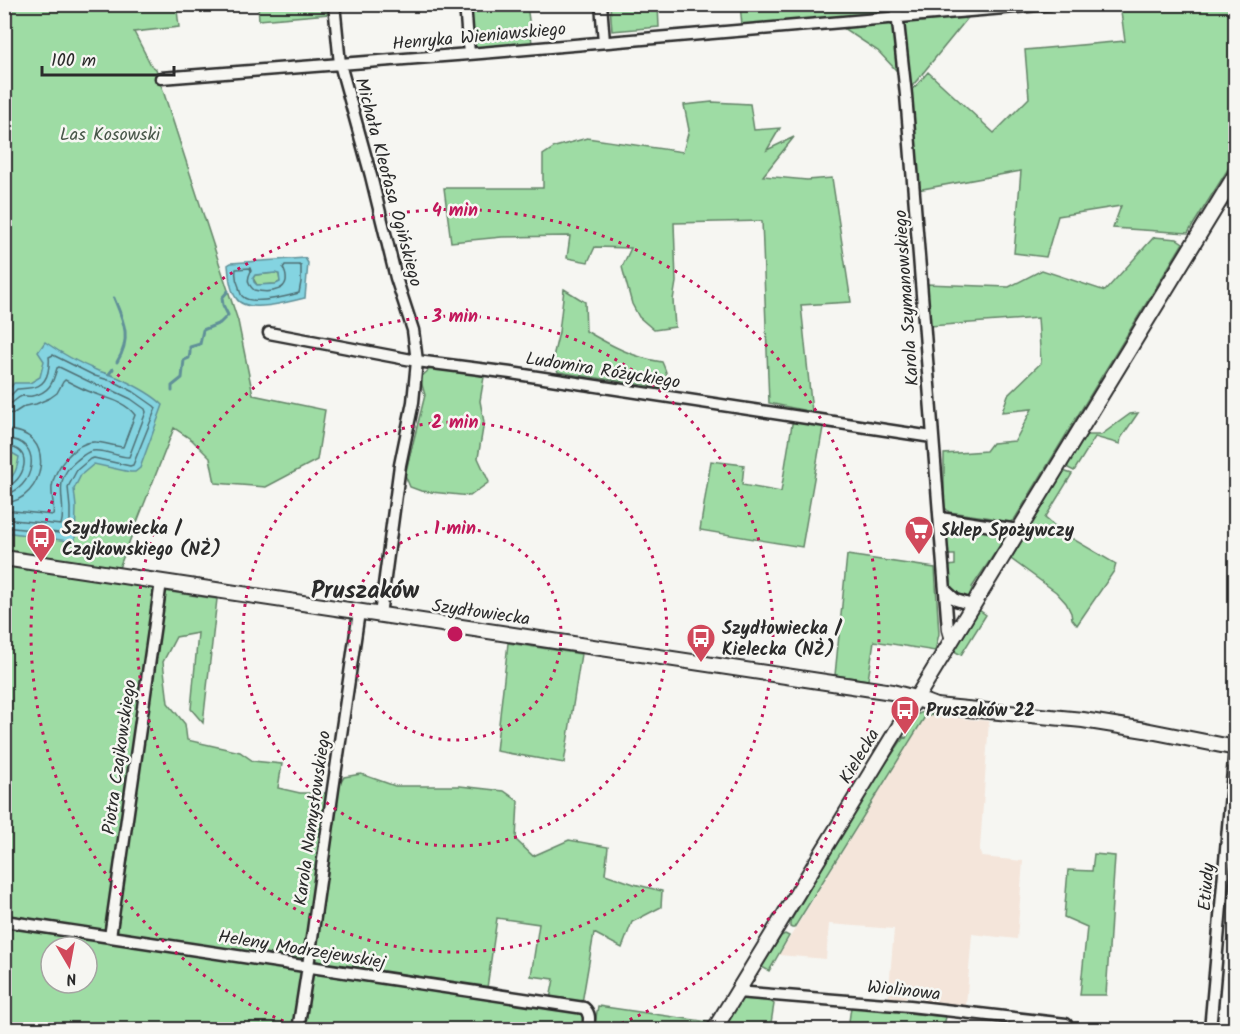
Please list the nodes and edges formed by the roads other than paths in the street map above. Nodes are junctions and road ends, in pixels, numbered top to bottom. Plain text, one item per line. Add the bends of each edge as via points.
1 (334, 4) edge
2 (465, 4) edge
3 (601, 4) edge
4 (896, 4) edge
5 (1051, 4) edge
6 (898, 17) junction
7 (604, 42) junction
8 (469, 54) junction
9 (340, 64) junction
10 (161, 78) dead end
11 (1236, 174) edge
12 (269, 333) dead end
13 (417, 361) junction
14 (932, 437) junction
15 (940, 518) junction
16 (1018, 530) junction
17 (4, 558) edge
18 (161, 582) junction
19 (945, 590) junction
20 (972, 605) junction
21 (360, 612) junction
22 (380, 615) junction
23 (951, 640) junction
24 (915, 698) junction
25 (1235, 748) edge
26 (4, 921) edge
27 (110, 937) junction
28 (308, 966) junction
29 (737, 992) junction
30 (1066, 1024) dead end
31 (298, 1029) edge
32 (588, 1029) edge
33 (714, 1029) edge
34 (1210, 1029) edge

1 - 9 street, Michała Kleofasa Ogińskiego
2 - 8 street
3 - 7 street
4 - 6 street, Karola Szymanowskiego
5 - 6 street, Henryka Wieniawskiego
6 - 7 street, Henryka Wieniawskiego
6 - 14 street, Karola Szymanowskiego
7 - 8 street, Henryka Wieniawskiego
8 - 9 street, Henryka Wieniawskiego
9 - 10 street, Henryka Wieniawskiego
9 - 13 street, Michała Kleofasa Ogińskiego via 413,330
11 - 16 street, Kielecka
12 - 13 street, Ludomira Różyckiego
13 - 14 street, Ludomira Różyckiego
13 - 22 street, Michała Kleofasa Ogińskiego
14 - 15 street, Karola Szymanowskiego
15 - 16 street
15 - 19 street, Karola Szymanowskiego
16 - 20 street, Kielecka
17 - 18 street, Szydłowiecka
18 - 21 street, Szydłowiecka
18 - 27 street, Piotra Czajkowskiego
19 - 20 street via 956,600
19 - 23 street, Karola Szymanowskiego
20 - 23 street, Kielecka
21 - 22 street, Szydłowiecka
21 - 28 street, Karola Namysłowskiego
22 - 24 street, Szydłowiecka
23 - 24 street, Kielecka
24 - 25 street, Szydłowiecka via 936,706 1083,720
24 - 29 street, Kielecka
25 - 34 street, Etiudy
26 - 27 street, Heleny Modrzejewskiej
27 - 28 street, Heleny Modrzejewskiej
28 - 31 street, Karola Namysłowskiego
28 - 32 street, Heleny Modrzejewskiej via 584,1008 590,1018
29 - 30 street, Wiolinowa
29 - 33 street, Kielecka

